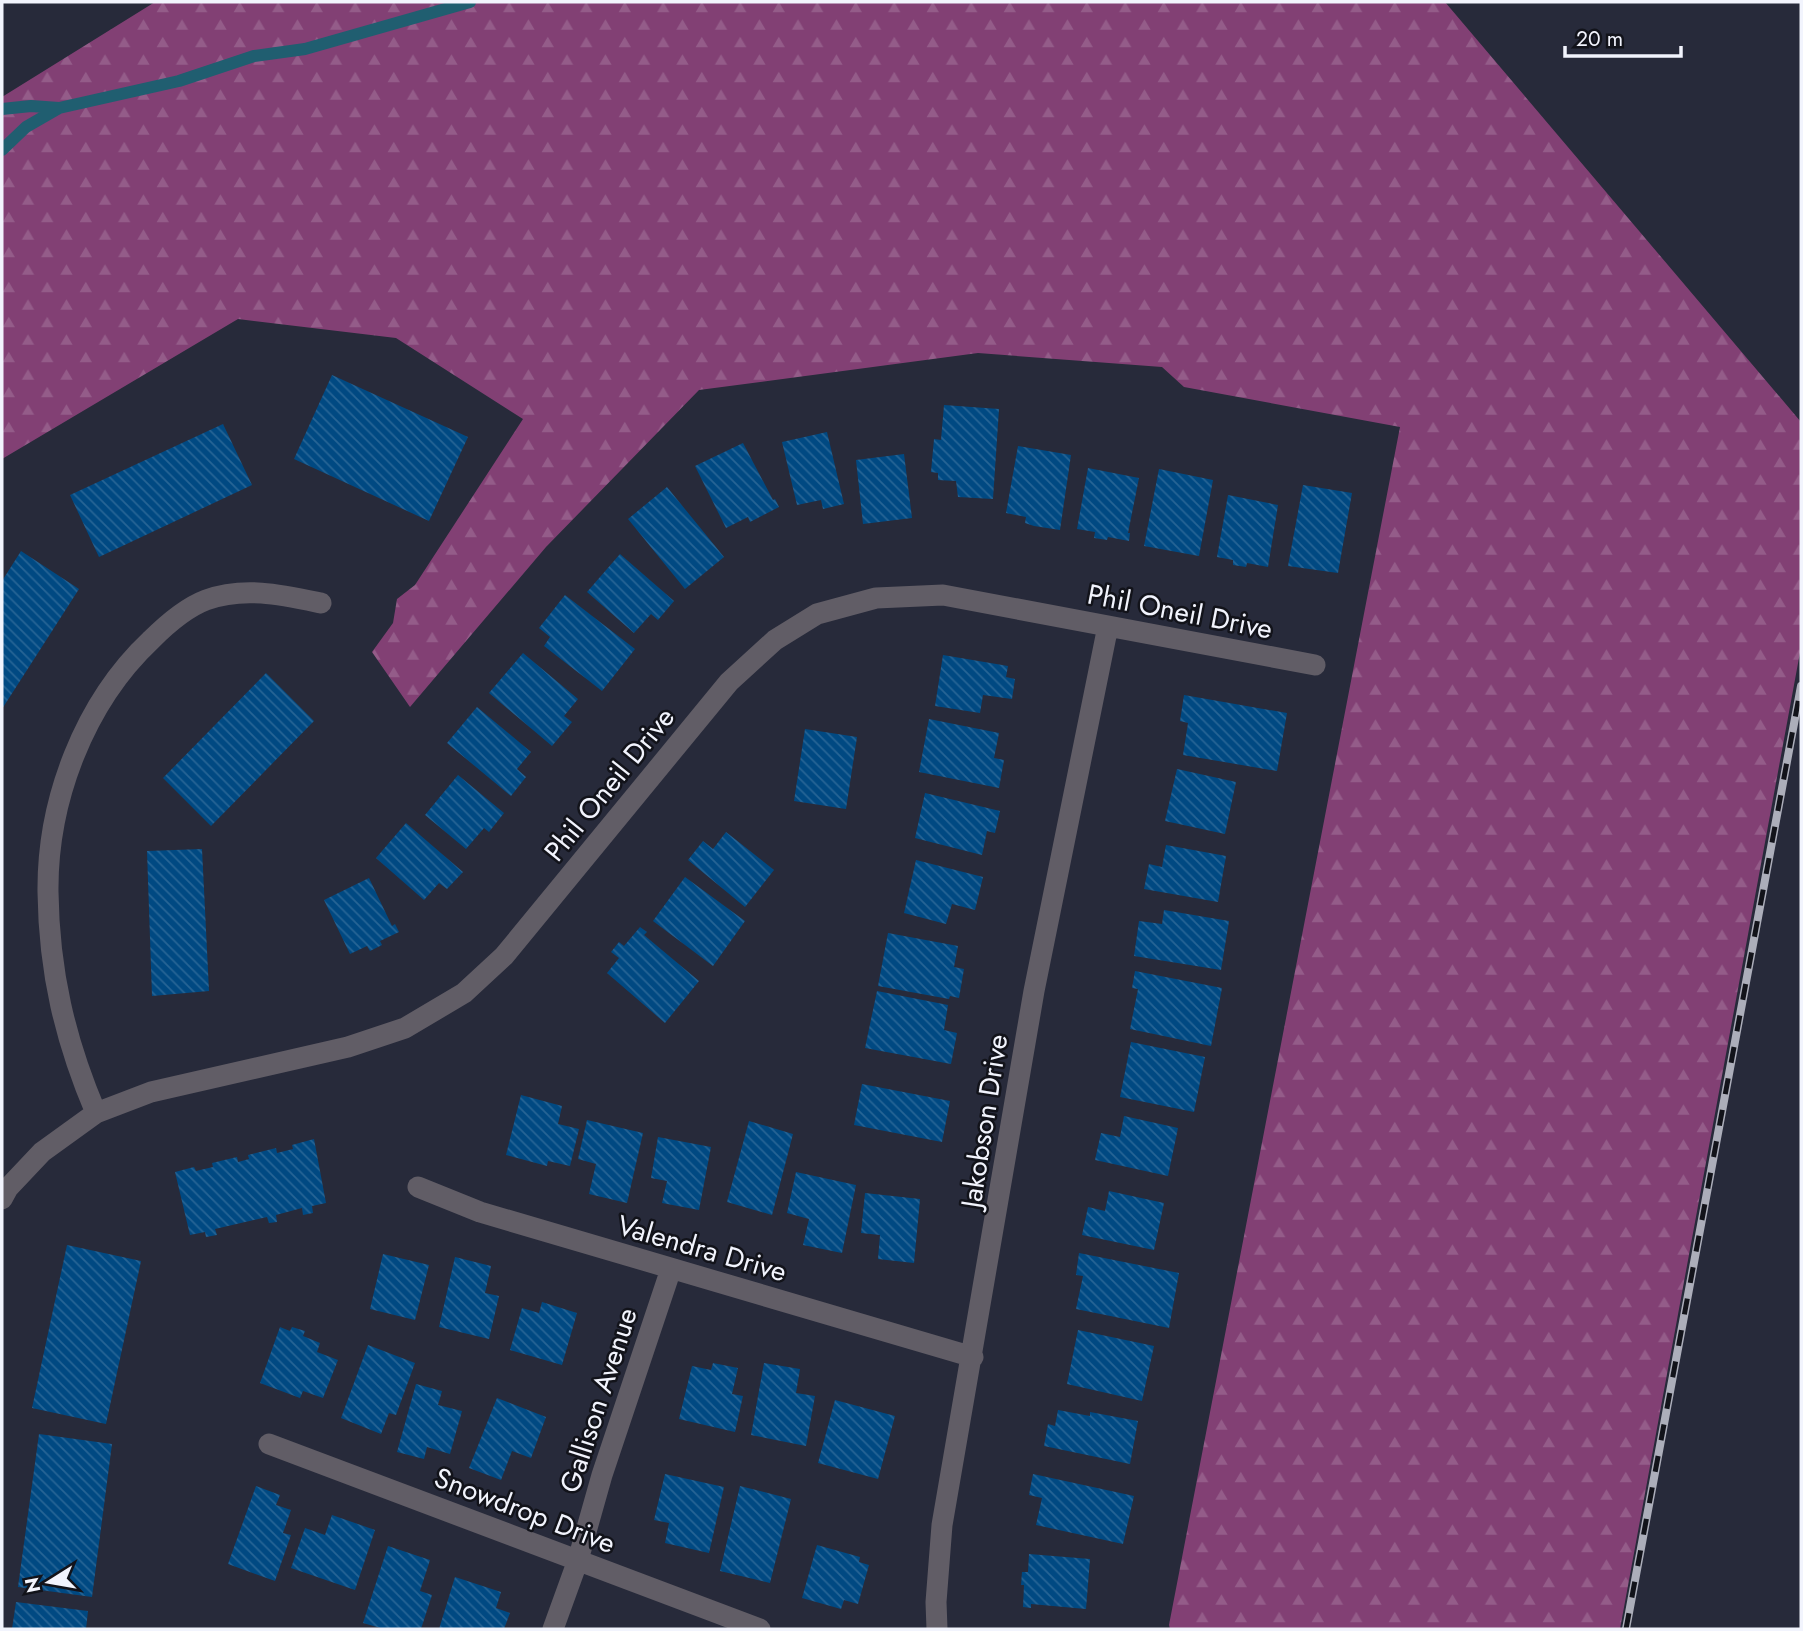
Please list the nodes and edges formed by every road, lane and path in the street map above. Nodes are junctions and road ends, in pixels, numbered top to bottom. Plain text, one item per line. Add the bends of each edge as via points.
1 (321, 603) dead end
2 (1108, 626) junction
3 (1315, 666) dead end
4 (96, 1113) junction
5 (418, 1187) dead end
6 (2, 1199) edge
7 (671, 1269) junction
8 (973, 1357) junction
9 (269, 1444) dead end
10 (578, 1560) junction
11 (553, 1629) edge
12 (760, 1629) edge
13 (937, 1629) edge

1 - 4 street via 241,593 206,600 173,619 129,661 96,708 75,751 54,833 48,891 58,1000
2 - 3 street, Phil Oneil Drive
2 - 4 street, Phil Oneil Drive via 943,595 876,598 817,614 775,640 729,682 504,956 464,993 405,1028 348,1047 151,1092
2 - 8 street, Jakobson Drive via 1034,991
4 - 6 street, Phil Oneil Drive via 41,1152
5 - 7 street, Valendra Drive via 480,1212
7 - 8 street, Valendra Drive
7 - 10 street, Gallison Avenue
8 - 13 street, Jakobson Drive via 942,1525
9 - 10 street, Snowdrop Drive
10 - 11 street, Gallison Avenue
10 - 12 street, Snowdrop Drive

